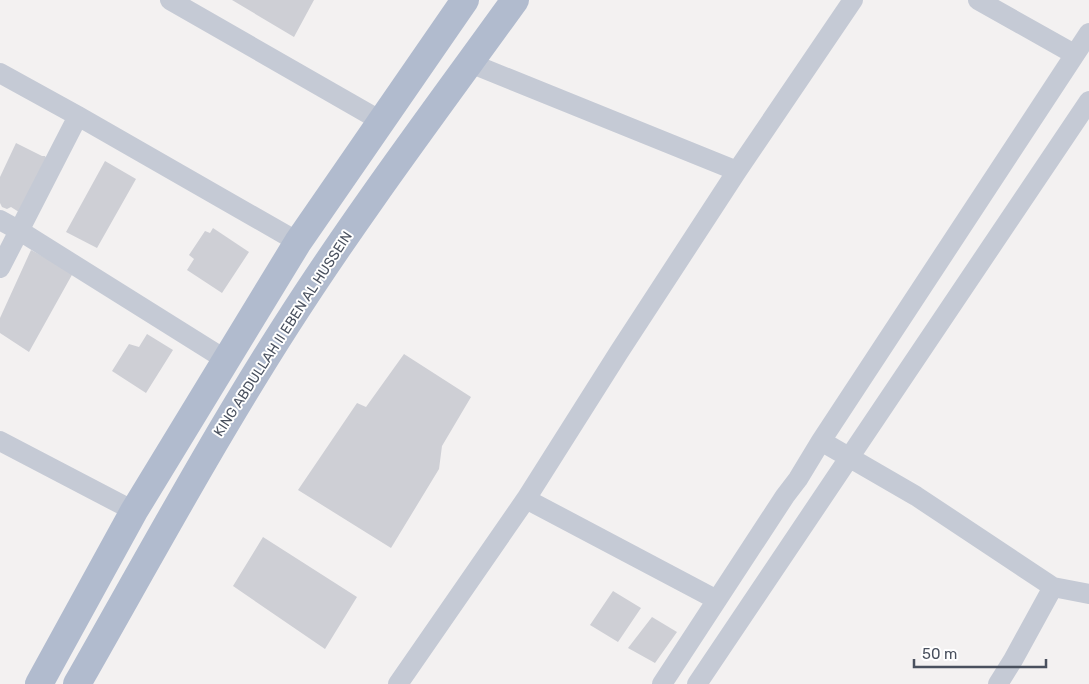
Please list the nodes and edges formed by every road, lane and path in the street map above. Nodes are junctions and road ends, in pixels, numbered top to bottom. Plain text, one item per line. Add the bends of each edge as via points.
1 (170, 0) edge
2 (465, 0) edge
3 (515, 0) edge
4 (853, 0) edge
5 (978, 0) edge
6 (1089, 32) edge
7 (1074, 54) junction
8 (470, 62) junction
9 (0, 73) edge
10 (1089, 101) edge
11 (78, 116) junction
12 (381, 121) junction
13 (737, 171) junction
14 (0, 220) edge
15 (20, 231) junction
16 (298, 242) junction
17 (0, 268) edge
18 (226, 360) junction
19 (821, 441) junction
20 (1, 445) edge
21 (850, 457) junction
22 (526, 499) junction
23 (134, 511) junction
24 (1053, 587) junction
25 (1089, 594) edge
26 (717, 600) junction
27 (40, 684) edge
28 (77, 684) edge
29 (398, 684) edge
30 (662, 684) edge
31 (697, 684) edge
32 (998, 684) edge

1 - 12 street
2 - 12 main road
3 - 8 main road, KING ABDULLAH II EBEN AL HUSSEIN
4 - 13 street
5 - 7 street
6 - 7 street
7 - 19 street
8 - 13 street
8 - 28 main road, KING ABDULLAH II EBEN AL HUSSEIN via 350,229 287,324 218,437
9 - 11 street
10 - 21 street
11 - 15 street
11 - 16 street
12 - 16 main road
13 - 22 street
14 - 15 street
15 - 17 street
15 - 18 street
16 - 18 main road
18 - 23 main road
19 - 21 street
19 - 26 street
20 - 23 street
21 - 24 street via 916,496
21 - 31 street
22 - 26 street
22 - 29 street
23 - 27 main road
24 - 25 street
24 - 32 street
26 - 30 street

